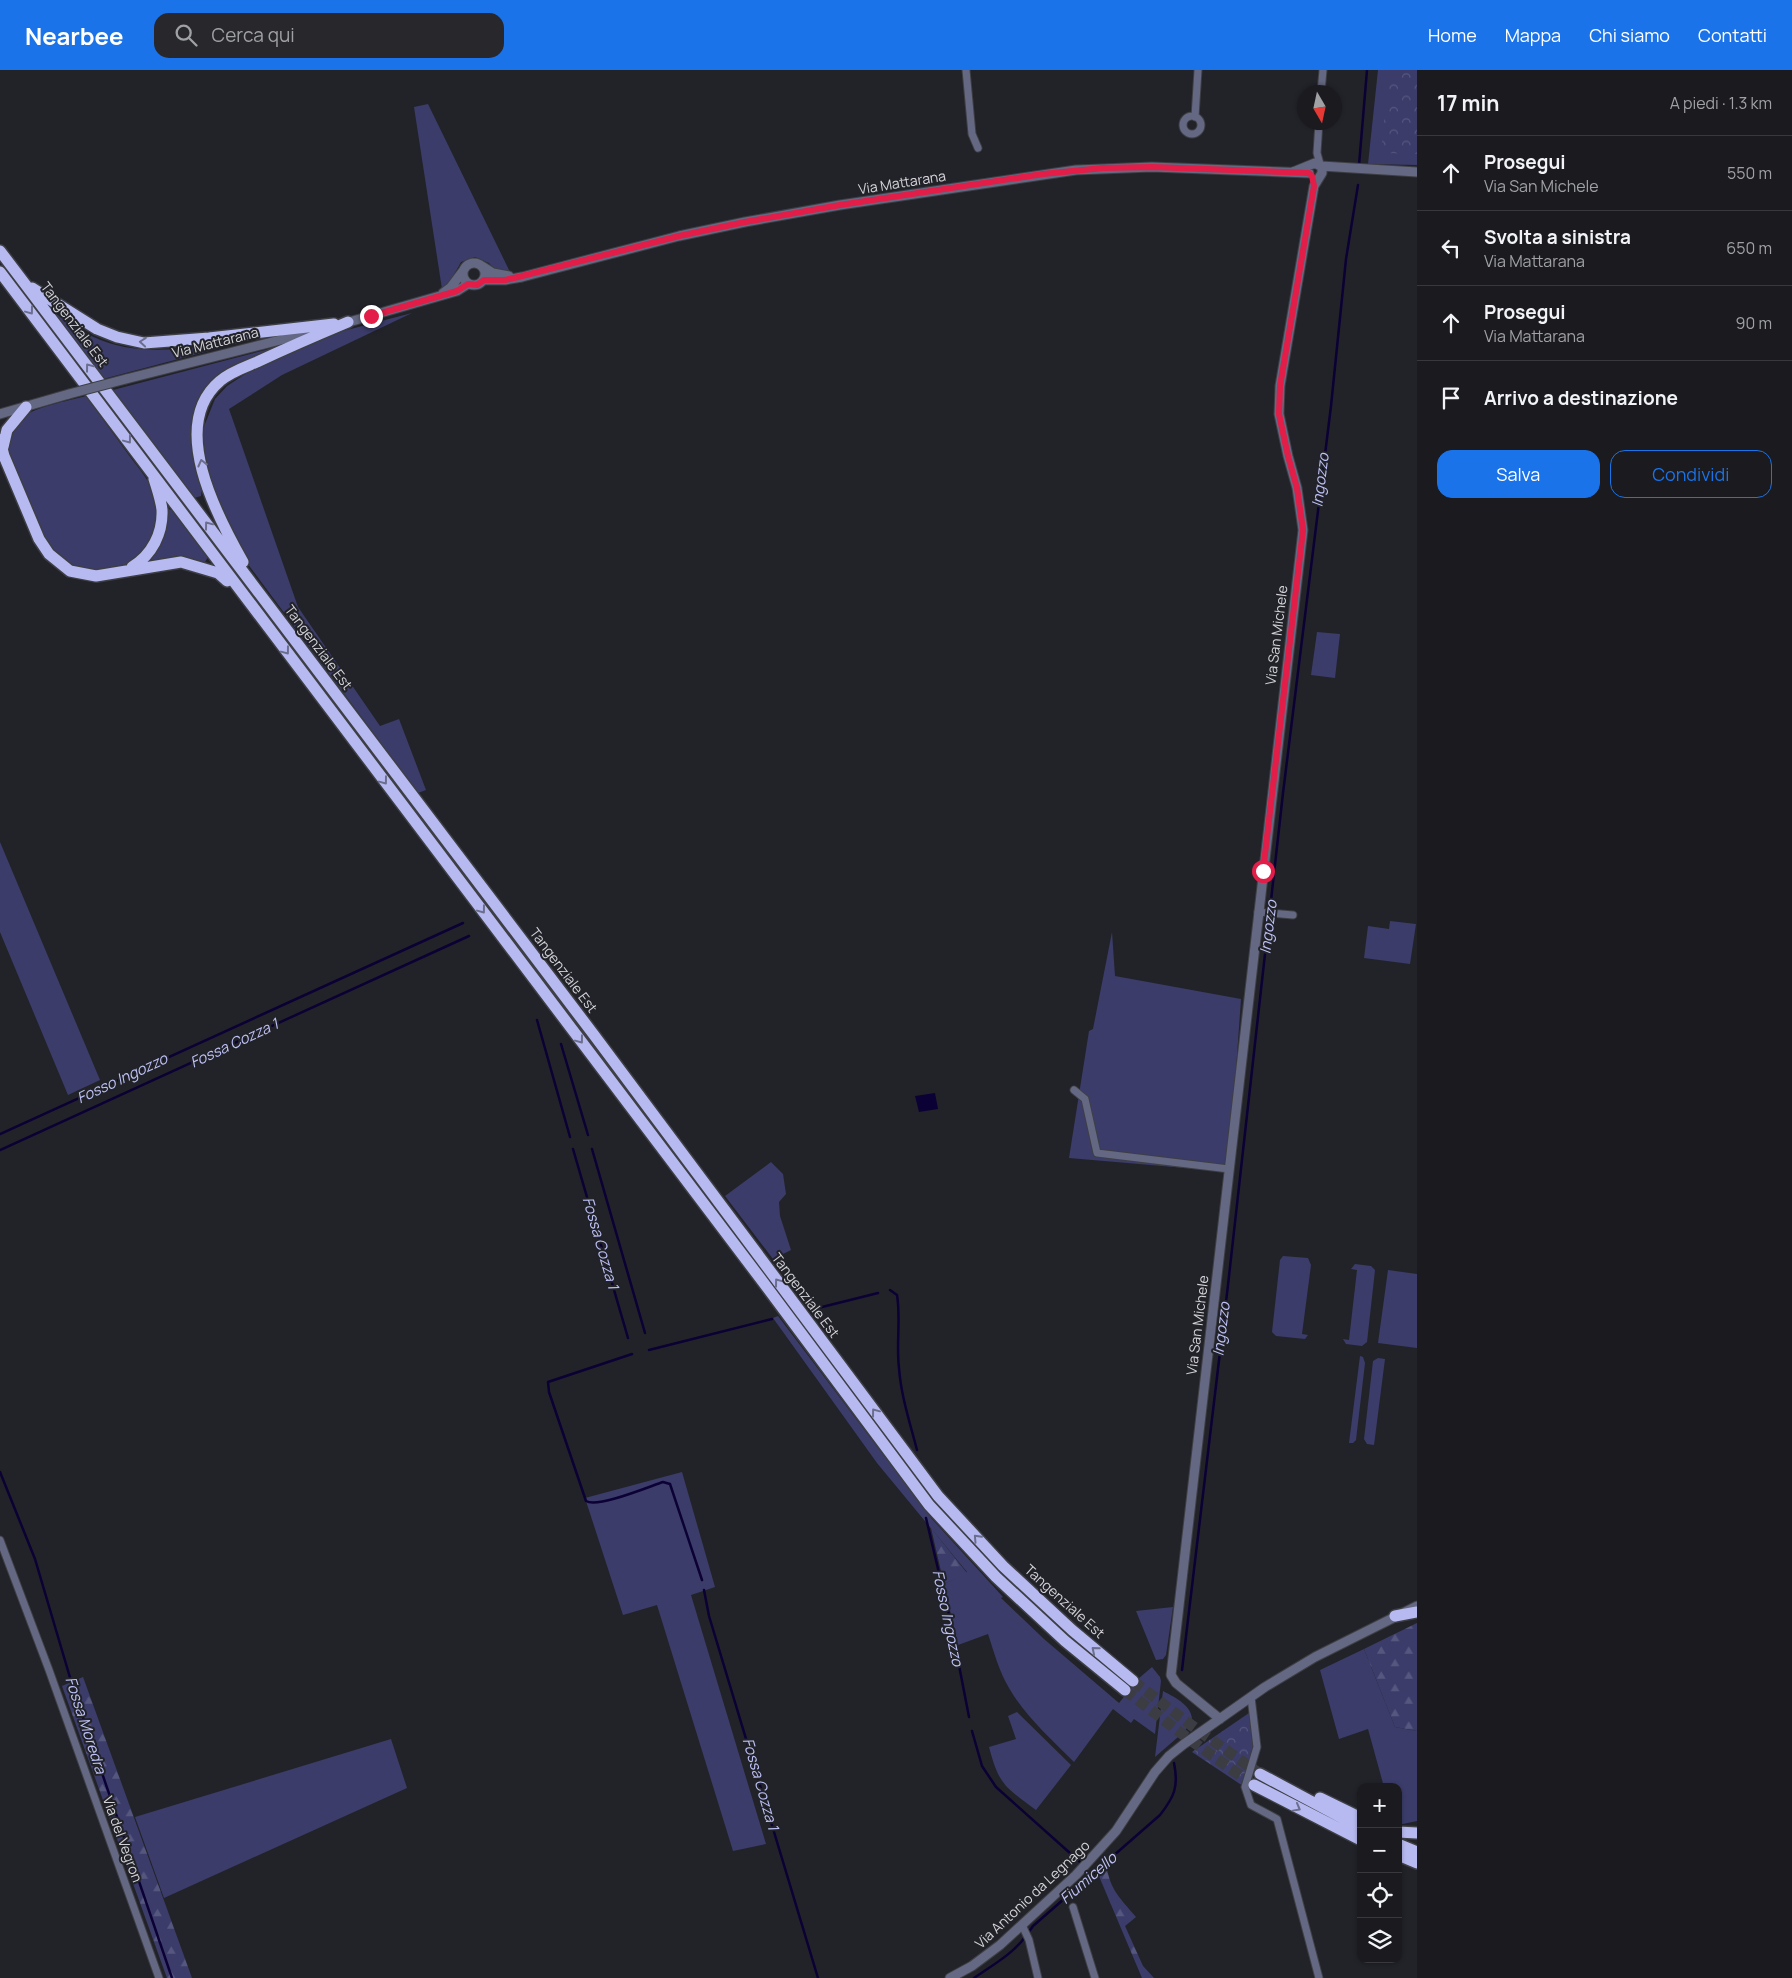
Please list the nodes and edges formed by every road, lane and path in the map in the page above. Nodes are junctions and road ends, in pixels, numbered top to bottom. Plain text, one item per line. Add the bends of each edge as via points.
1 (966, 70) edge
2 (1198, 70) edge
3 (1323, 70) edge
4 (1322, 85) edge
5 (1195, 117) dead end
6 (1318, 130) edge
7 (978, 148) dead end
8 (1315, 172) junction
9 (1417, 172) edge
10 (0, 251) edge
11 (482, 266) junction
12 (463, 271) junction
13 (0, 272) edge
14 (522, 276) junction
15 (484, 280) junction
16 (26, 284) junction
17 (468, 284) junction
18 (437, 297) junction
19 (348, 322) junction
20 (26, 407) junction
21 (0, 414) edge
22 (0, 440) edge
23 (2, 453) edge
24 (153, 473) junction
25 (124, 571) junction
26 (266, 602) junction
27 (272, 632) junction
28 (1261, 912) junction
29 (1292, 916) dead end
30 (1074, 1090) dead end
31 (1229, 1169) junction
32 (0, 1540) edge
33 (1417, 1606) edge
34 (1417, 1612) edge
35 (1395, 1616) junction
36 (1133, 1681) tunnel mouth
37 (1125, 1690) tunnel mouth
38 (1251, 1697) junction
39 (1220, 1719) junction
40 (1260, 1774) tunnel mouth
41 (1254, 1785) tunnel mouth
42 (1285, 1788) junction
43 (1357, 1816) edge
44 (1357, 1826) edge
45 (1402, 1832) edge
46 (1417, 1833) edge
47 (1357, 1838) edge
48 (1402, 1846) edge
49 (1417, 1852) edge
50 (1402, 1857) edge
51 (1417, 1863) edge
52 (1073, 1908) dead end
53 (1024, 1927) junction
54 (159, 1978) edge
55 (950, 1978) edge
56 (1038, 1978) edge
57 (1095, 1978) edge
58 (1319, 1978) edge

1 - 7 street via 972,134
2 - 5 street
3 - 4 street
6 - 8 street
8 - 9 street via 1338,168
8 - 14 street, Via Mattarana via 1152,167 1051,173 745,222
8 - 28 street, Via San Michele via 1280,386 1279,414 1297,488 1303,530
10 - 16 highway, Tangenziale Est
11 - 12 street via 470,264
11 - 14 street, Via Mattarana via 493,273
11 - 15 street
12 - 17 street
12 - 18 street, Via Mattarana via 451,287
13 -> 24 highway, Tangenziale Est
14 - 15 street, Via Mattarana
15 - 17 street via 477,285
19 -> 16 highway via 144,343 117,338 97,329
26 -> 16 highway, Tangenziale Est
17 - 18 street, Via Mattarana
18 - 19 street, Via Mattarana
19 - 20 street, Via Mattarana, bridge
26 -> 19 highway via 223,526 208,486 198,447 198,418 212,389 221,380
20 - 21 street, Via Mattarana
20 - 23 highway via 7,430
22 - 23 highway
23 - 25 highway via 39,539 49,554 80,574 96,576
24 - 25 highway via 162,509 158,537 145,557
24 - 27 highway, Tangenziale Est
25 - 27 highway via 181,562 218,573
36 -> 26 highway, Tangenziale Est via 1003,1566 938,1496
27 -> 37 highway, Tangenziale Est via 929,1505 996,1577 1065,1641
28 - 29 street
28 - 31 street, Via San Michele
30 - 31 street via 1085,1099 1097,1153
31 - 39 street, Via San Michele via 1171,1675 1176,1683
32 - 54 street, Via del Vegron
33 - 35 street, Via Antonio da Legnago
34 - 35 highway
35 - 38 street, Via Antonio da Legnago via 1314,1657
38 - 39 street, Via Antonio da Legnago
38 - 58 street via 1256,1747 1245,1787 1251,1805 1277,1819
39 - 53 street, Via Antonio da Legnago via 1168,1756 1098,1853
40 - 42 highway
41 -> 47 highway
42 - 43 highway via 1322,1799
42 - 44 highway
45 - 46 highway
48 - 49 highway
50 - 51 highway
52 - 57 street
53 - 55 street, Via Antonio da Legnago via 972,1966
53 - 56 street

